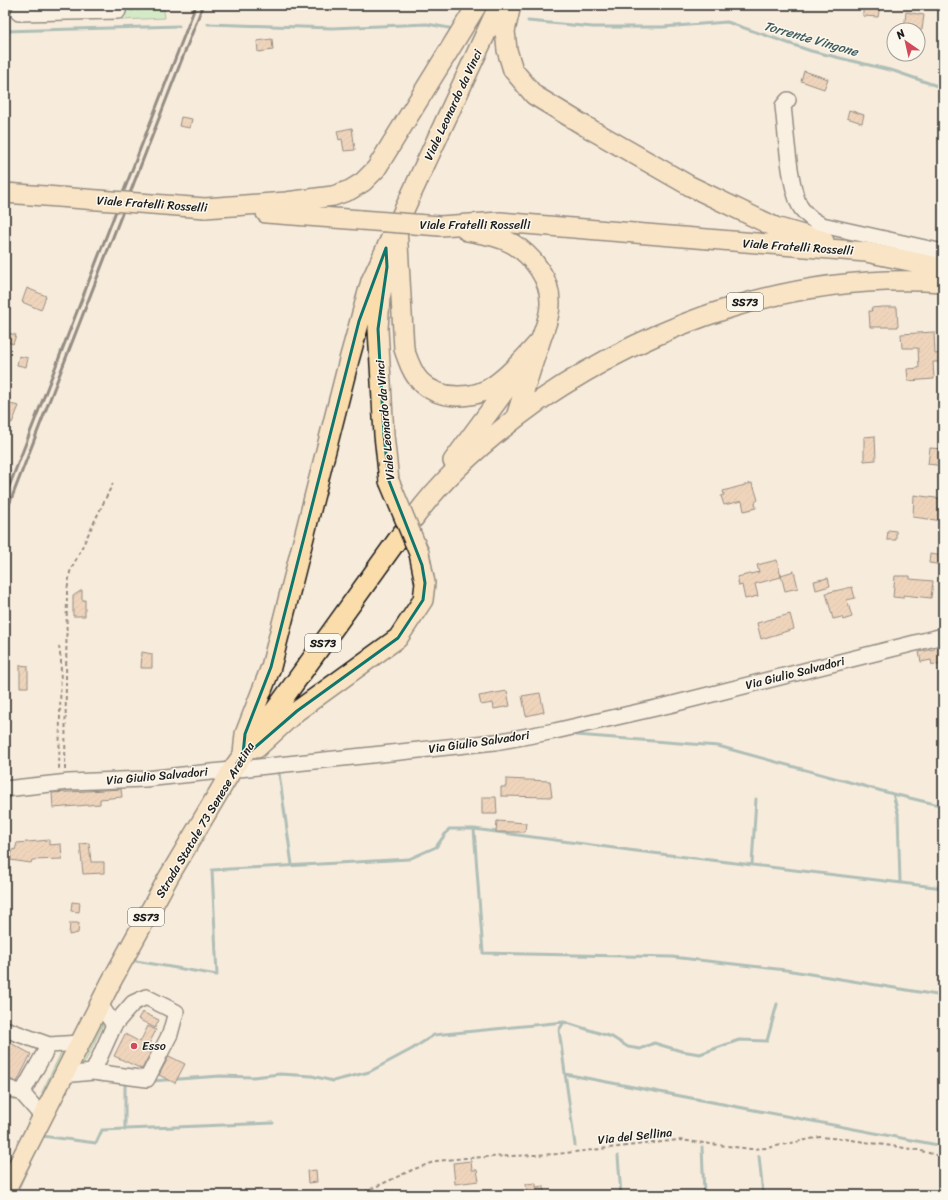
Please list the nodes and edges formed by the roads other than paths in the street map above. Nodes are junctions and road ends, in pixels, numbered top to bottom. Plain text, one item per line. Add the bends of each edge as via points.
1 (477, 5) edge
2 (499, 5) edge
3 (511, 5) edge
4 (119, 8) edge
5 (14, 11) edge
6 (788, 100) dead end
7 (5, 193) edge
8 (205, 208) junction
9 (397, 226) junction
10 (440, 226) junction
11 (386, 248) junction
12 (866, 252) junction
13 (943, 252) edge
14 (943, 268) edge
15 (943, 282) edge
16 (540, 341) junction
17 (501, 396) junction
18 (516, 417) junction
19 (427, 501) junction
20 (943, 636) edge
21 (237, 763) junction
22 (5, 789) edge
23 (99, 1003) junction
24 (114, 1025) junction
25 (5, 1029) edge
26 (80, 1043) junction
27 (49, 1045) junction
28 (93, 1072) junction
29 (63, 1075) junction
30 (5, 1087) edge
31 (22, 1093) junction
32 (42, 1116) junction
33 (5, 1191) edge

1 - 8 main road via 376,169 363,182 333,196
2 - 9 main road, Viale Leonardo da Vinci
3 - 12 main road via 505,31 507,50 513,70 534,95 690,186 775,227
4 - 5 street
6 - 13 street via 783,106 794,192 801,208 810,219 822,225
7 - 8 main road, Viale Fratelli Rosselli, bridge
8 - 10 main road, Viale Fratelli Rosselli, bridge
9 - 11 main road, Viale Leonardo da Vinci
9 - 16 main road via 404,349 410,366 420,382 438,394 460,397 479,393 500,381
10 - 12 main road, Viale Fratelli Rosselli via 500,222
10 - 16 main road via 502,239 513,244 530,258 546,282 551,302 547,325
11 - 21 main road, Viale Leonardo da Vinci via 359,321 271,667 245,734
11 - 21 main road, Viale Leonardo da Vinci, bridge via 387,267 380,298 378,329 384,435 389,481 418,553 425,583 423,600 398,638 298,711
12 - 14 main road, Viale Fratelli Rosselli
15 - 18 main road, Strada Statale 73 Senese Aretina / SS73 via 861,282 774,295 734,305 685,323 609,358
16 - 17 main road
16 - 18 main road
17 - 18 main road via 506,410
17 - 19 main road via 454,459
18 - 19 main road, Strada Statale 73 Senese Aretina / SS73 via 463,463
19 - 21 main road, Strada Statale 73 Senese Aretina / SS73
20 - 21 street, Via Giulio Salvadori via 669,705 495,742 356,758 257,766
21 - 22 street, Via Giulio Salvadori via 145,779
21 - 23 main road, Strada Statale 73 Senese Aretina / SS73 via 168,878
23 - 24 street
23 - 26 main road, Strada Statale 73 Senese Aretina / SS73
24 - 28 street
24 - 28 street via 133,1003 146,997 176,1012 170,1034 147,1078
25 - 27 street
26 - 27 street
26 - 29 main road, Strada Statale 73 Senese Aretina / SS73
27 - 31 street
28 - 29 street
29 - 32 main road, Strada Statale 73 Senese Aretina / SS73
30 - 31 street
31 - 32 street
32 - 33 main road, Strada Statale 73 Senese Aretina / SS73

